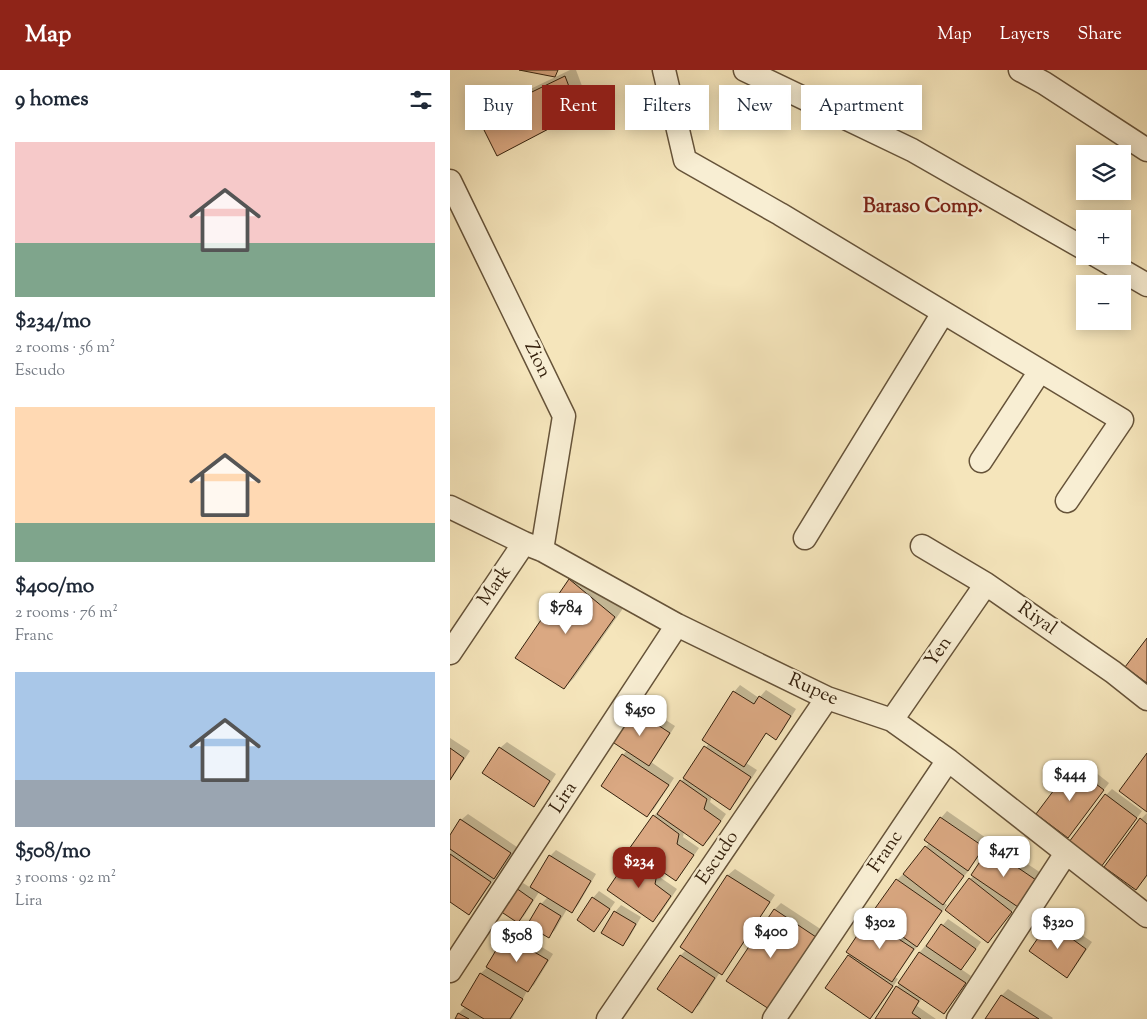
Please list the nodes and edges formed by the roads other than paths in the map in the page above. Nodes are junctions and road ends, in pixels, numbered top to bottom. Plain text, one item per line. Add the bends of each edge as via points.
1 (664, 70) edge
2 (745, 70) edge
3 (1020, 70) edge
4 (1147, 150) edge
5 (450, 181) edge
6 (1076, 244) edge
7 (1113, 265) edge
8 (1147, 285) edge
9 (943, 313) junction
10 (1040, 371) junction
11 (981, 461) dead end
12 (1067, 501) dead end
13 (450, 507) edge
14 (805, 538) dead end
15 (533, 546) junction
16 (922, 546) dead end
17 (986, 584) junction
18 (677, 625) junction
19 (450, 653) edge
20 (827, 698) junction
21 (1147, 699) edge
22 (892, 720) junction
23 (948, 760) junction
24 (1066, 853) junction
25 (1147, 916) edge
26 (450, 971) edge
27 (608, 1019) edge
28 (774, 1019) edge
29 (958, 1019) edge

1 - 9 street via 685,160
2 - 6 street via 912,150
3 - 4 street
5 - 15 street, Zion via 564,416
7 - 8 street
9 - 10 street
9 - 14 street
10 - 11 street
10 - 12 street via 1122,420
13 - 15 street, Rupee
15 - 18 street, Rupee
15 - 19 street, Mark
16 - 17 street, Riyal
17 - 21 street, Riyal
17 - 22 street, Yen
18 - 20 street, Rupee
18 - 26 street, Lira
20 - 22 street, Rupee
20 - 27 street, Escudo
22 - 23 street, Rupee
23 - 24 street, Rupee
23 - 28 street, Franc
24 - 25 street, Rupee
24 - 29 street

